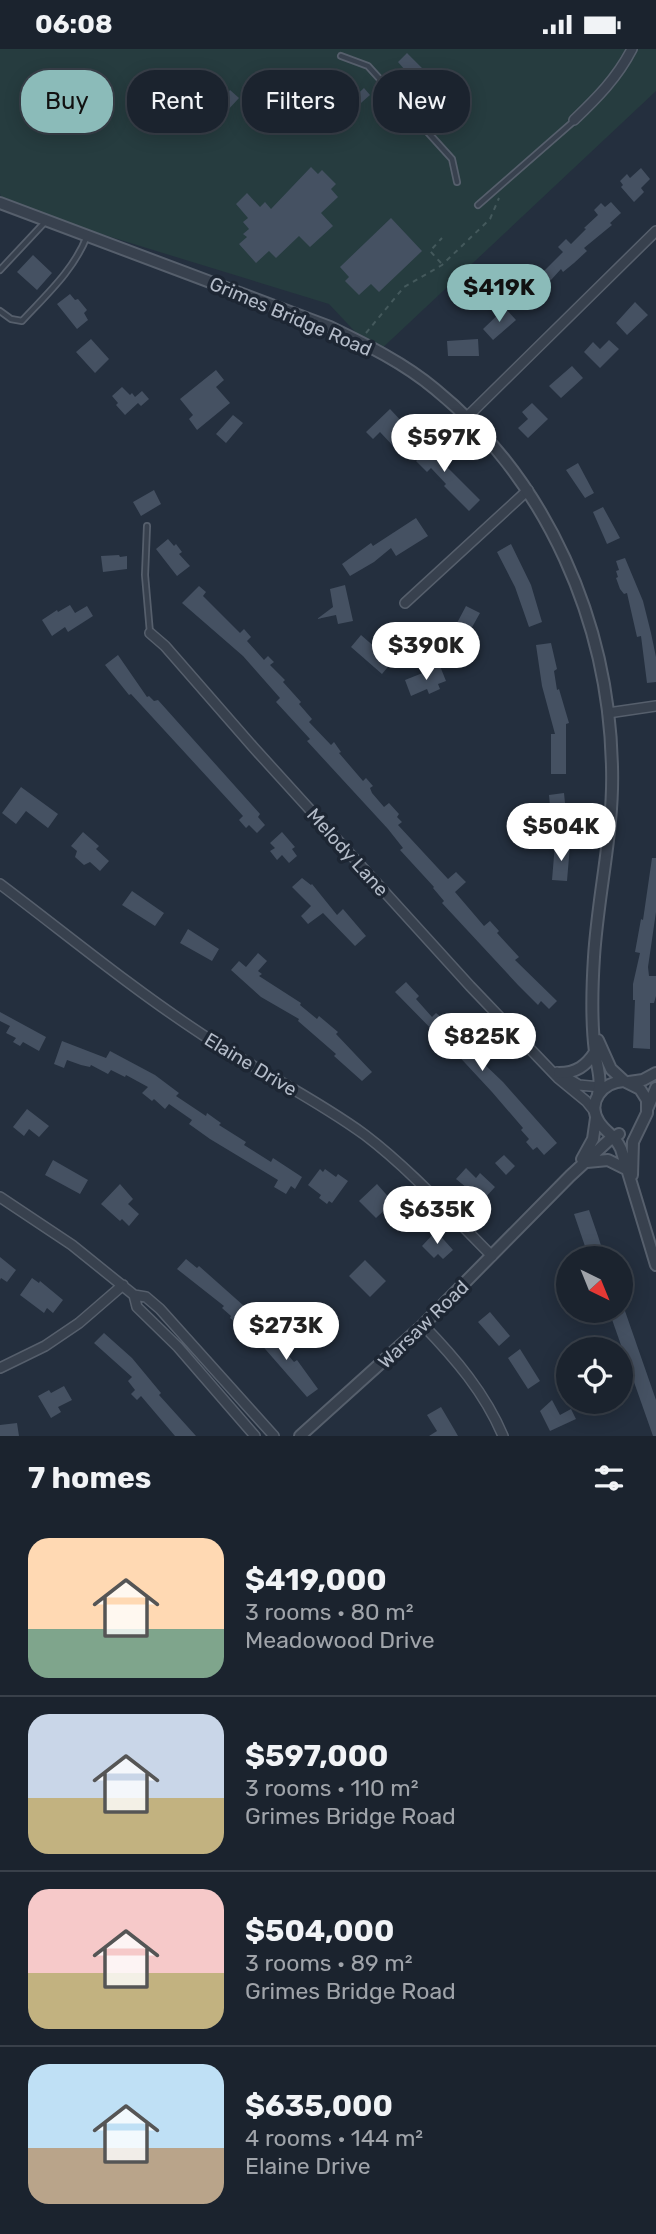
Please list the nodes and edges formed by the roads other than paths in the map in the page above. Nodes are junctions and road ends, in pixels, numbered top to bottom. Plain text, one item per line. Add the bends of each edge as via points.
1 (632, 49) edge
2 (341, 56) dead end
3 (574, 120) joint
4 (457, 182) dead end
5 (0, 203) edge
6 (478, 205) dead end
7 (46, 221) junction
8 (656, 231) edge
9 (88, 235) junction
10 (0, 270) edge
11 (0, 311) edge
12 (467, 417) junction
13 (528, 490) junction
14 (147, 526) dead end
15 (405, 603) dead end
16 (150, 633) joint
17 (656, 706) edge
18 (608, 713) junction
19 (0, 884) edge
20 (594, 1031) junction
21 (595, 1052) junction
22 (554, 1070) junction
23 (656, 1073) edge
24 (626, 1082) junction
25 (656, 1088) edge
26 (602, 1089) junction
27 (648, 1107) junction
28 (596, 1115) junction
29 (642, 1124) junction
30 (614, 1134) junction
31 (587, 1162) junction
32 (626, 1169) junction
33 (570, 1176) junction
34 (632, 1184) junction
35 (0, 1197) edge
36 (492, 1257) junction
37 (656, 1265) edge
38 (123, 1285) junction
39 (134, 1295) junction
40 (423, 1325) junction
41 (179, 1330) junction
42 (170, 1339) junction
43 (209, 1363) junction
44 (0, 1368) edge
45 (199, 1371) junction
46 (255, 1436) edge
47 (274, 1436) edge
48 (300, 1436) edge
49 (503, 1436) edge

1 - 3 street via 611,83
2 - 4 lane via 368,66 452,159
3 - 6 lane
5 - 7 street, Grimes Bridge Road
7 - 9 street, Grimes Bridge Road
7 - 10 lane
8 - 12 street
9 - 11 lane via 72,266 22,321
9 - 12 street, Grimes Bridge Road via 330,327 403,366
12 - 13 street, Grimes Bridge Road
13 - 15 street
13 - 18 street, Grimes Bridge Road via 578,589 597,650
14 - 16 lane
16 - 22 street, Melody Lane via 397,906
17 - 18 street
18 - 20 street, Grimes Bridge Road via 611,817 594,954
19 - 36 street, Elaine Drive via 194,1030 366,1136
20 - 21 street, Grimes Bridge Road
20 - 24 street, Grimes Bridge Road via 607,1063
21 - 22 street via 571,1072
21 - 26 street, Grimes Bridge Road
22 - 26 street, Melody Lane via 579,1084
22 - 28 street, Melody Lane
23 - 24 street
24 - 26 street
24 - 27 street, Grimes Bridge Road via 644,1094
25 - 27 street
26 - 28 street, Grimes Bridge Road
27 - 29 street
28 - 30 street
28 - 33 street, Warsaw Road via 590,1147
29 - 30 street via 631,1132
29 - 34 street via 633,1142
30 - 31 street, Warsaw Road
30 - 32 street
31 - 32 street via 608,1160
31 - 33 street, Warsaw Road
32 - 34 street
33 - 36 street, Warsaw Road
34 - 37 street
35 - 38 street
36 - 40 street, Warsaw Road
38 - 39 street
38 - 44 street via 45,1346
39 - 41 street via 146,1297
39 - 42 street via 136,1307
40 - 48 street, Warsaw Road
40 - 49 street via 468,1376
41 - 42 street
41 - 43 street
42 - 45 street
43 - 45 street
43 - 47 street
45 - 46 street

